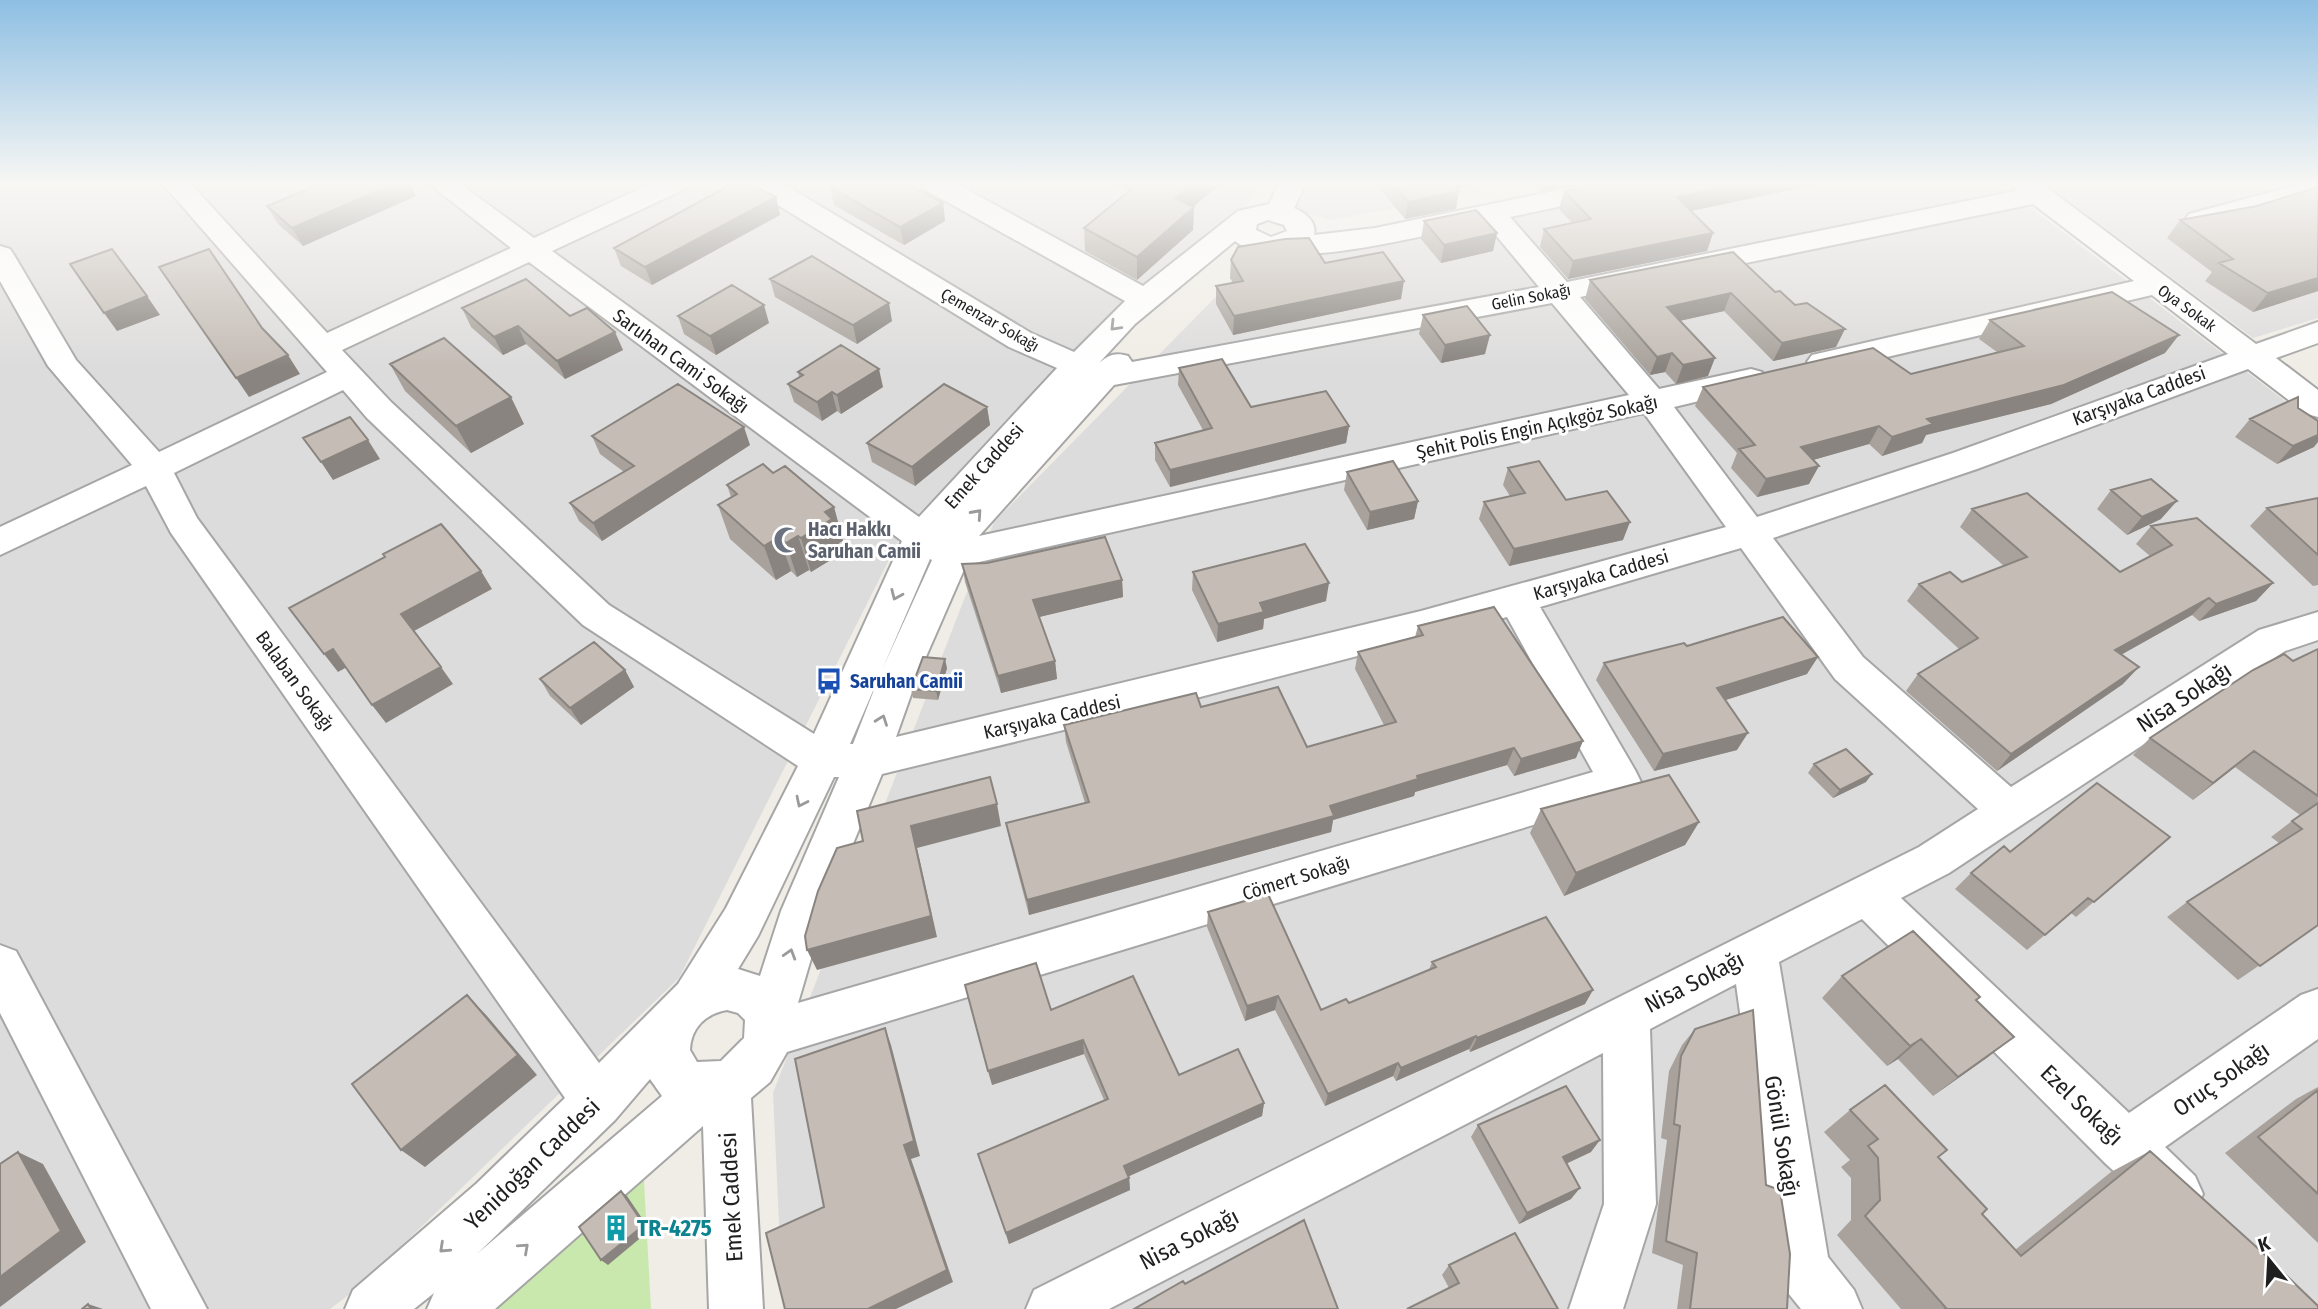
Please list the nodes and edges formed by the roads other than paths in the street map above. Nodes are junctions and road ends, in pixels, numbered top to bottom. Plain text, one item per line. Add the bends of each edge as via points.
1 (230, 244) edge
2 (522, 244) edge
3 (546, 244) edge
4 (862, 244) edge
5 (1045, 244) edge
6 (1214, 244) edge
7 (1261, 244) edge
8 (1520, 244) edge
9 (1780, 244) edge
10 (2102, 244) edge
11 (531, 251) junction
12 (0, 255) edge
13 (2155, 285) junction
14 (1562, 292) junction
15 (1146, 300) junction
16 (2318, 332) edge
17 (323, 347) junction
18 (2252, 355) junction
19 (1091, 371) junction
20 (348, 374) junction
21 (1653, 402) junction
22 (2318, 406) edge
23 (155, 469) junction
24 (1748, 533) junction
25 (0, 542) edge
26 (936, 546) junction
27 (1517, 599) junction
28 (2318, 626) edge
29 (822, 760) junction
30 (867, 761) junction
31 (2009, 811) junction
32 (1867, 894) junction
33 (1754, 952) junction
34 (0, 966) edge
35 (689, 1004) junction
36 (2318, 1012) edge
37 (1626, 1016) junction
38 (770, 1026) junction
39 (717, 1086) junction
40 (598, 1102) junction
41 (2124, 1146) junction
42 (2214, 1227) edge
43 (180, 1309) edge
44 (372, 1309) edge
45 (454, 1309) edge
46 (736, 1309) edge
47 (1053, 1309) edge
48 (1595, 1309) edge
49 (1835, 1309) edge

1 - 17 street
2 - 11 street, Saruhan Cami Sokağı
3 - 11 street
4 - 19 street, Çemenzar Sokağı via 1020,340
5 - 15 street
6 - 15 street, Emek Caddesi
7 - 19 street, Emek Caddesi
8 - 14 street
9 - 14 street, Gelin Sokağı
10 - 13 street, Oya Sokak
11 - 17 street
11 - 26 street, Saruhan Cami Sokağı
12 - 23 street, Balaban Sokağı via 64,366
13 - 18 street, Oya Sokak
13 - 21 street, Şehit Polis Engin Açıkgöz Sokağı
14 - 19 street, Gelin Sokağı
14 - 21 street
15 -> 19 street, Emek Caddesi via 1124,317
16 - 18 street, Karşıyaka Caddesi
17 - 20 street
18 - 22 street, Oya Sokak
18 - 24 street, Karşıyaka Caddesi via 1838,505
19 - 26 street, Emek Caddesi via 964,529
20 - 23 street
20 - 29 street via 379,410 596,615
21 - 24 street
21 - 26 street, Şehit Polis Engin Açıkgöz Sokağı
23 - 25 street
23 - 40 street, Balaban Sokağı via 183,524
24 - 27 street, Karşıyaka Caddesi
24 - 31 street via 1849,668
26 -> 29 street, Emek Caddesi
30 -> 26 street, Emek Caddesi
27 - 30 street, Karşıyaka Caddesi via 1274,664
27 - 38 street, Cömert Sokağı via 1620,782
28 - 31 street, Nisa Sokağı via 2272,640
29 - 30 street, Karşıyaka Caddesi
29 -> 35 street, Emek Caddesi via 742,922
38 -> 30 street, Emek Caddesi via 803,911
31 - 32 street, Nisa Sokağı via 1934,860
32 - 33 street, Nisa Sokağı
32 - 41 street, Ezel Sokağı
33 - 37 street, Nisa Sokağı
33 - 49 street, Gönül Sokağı via 1803,1269
34 - 43 street
35 - 38 street via 727,988 742,989 755,996
35 - 39 street via 666,1038 664,1054 669,1068 692,1086
35 - 40 street, Yenidoğan Caddesi
36 - 41 street, Oruç Sokağı
37 - 47 street, Nisa Sokağı
37 - 48 street via 1630,1205
38 - 39 street via 756,1065
45 -> 39 street
39 - 46 street, Emek Caddesi
40 -> 44 street, Yenidoğan Caddesi via 422,1269
41 - 42 street, Ezel Sokağı

